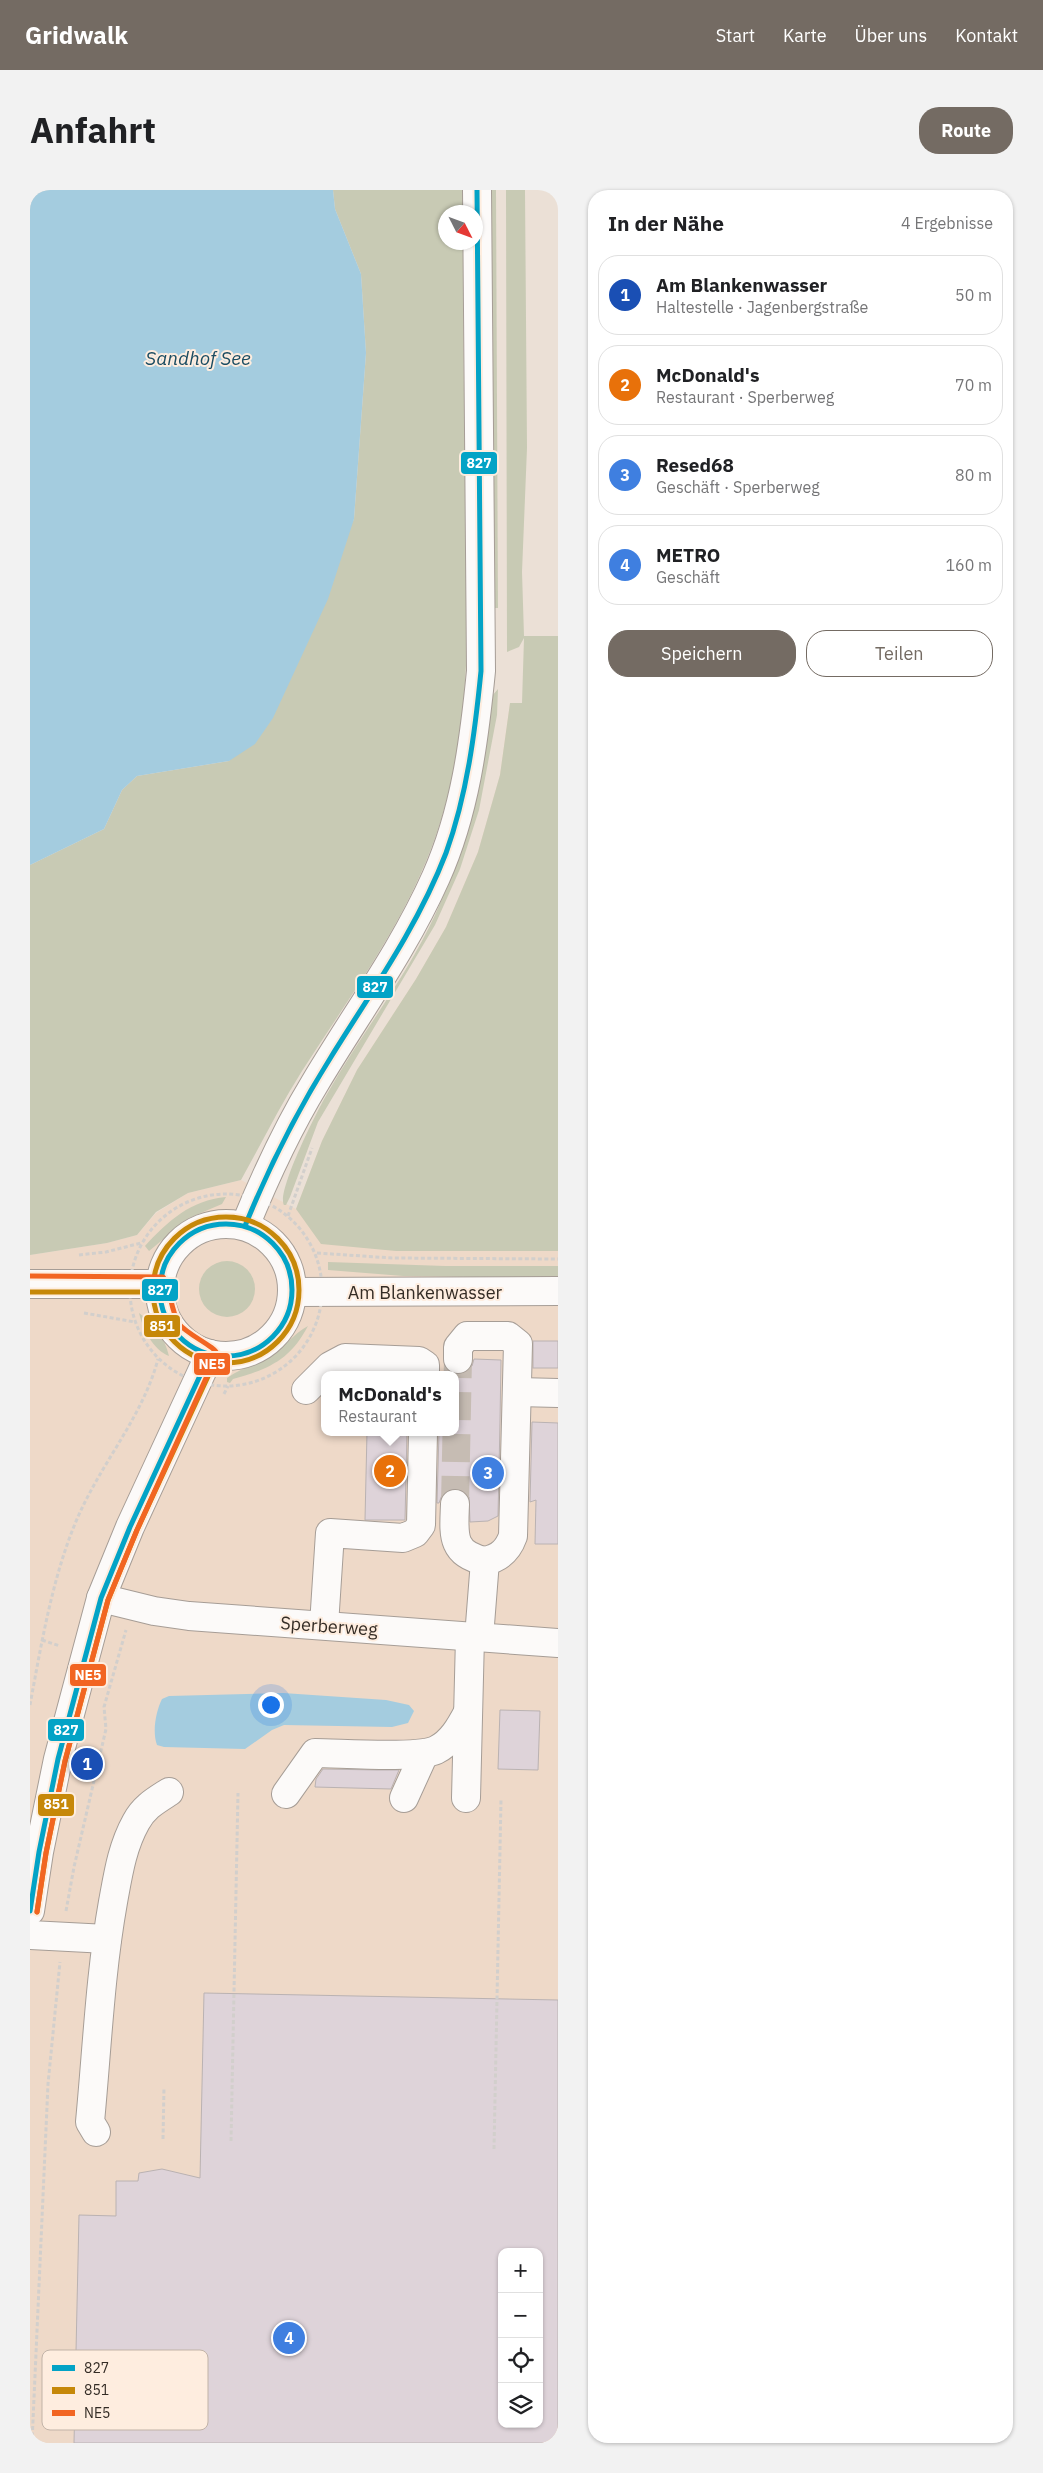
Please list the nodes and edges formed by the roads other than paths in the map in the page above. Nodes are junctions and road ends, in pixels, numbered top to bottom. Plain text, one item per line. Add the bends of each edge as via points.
1 (476, 190) edge
2 (245, 1226) junction
3 (30, 1284) edge
4 (160, 1284) junction
5 (558, 1291) edge
6 (292, 1292) junction
7 (210, 1354) junction
8 (458, 1359) tunnel mouth
9 (325, 1371) edge
10 (425, 1371) edge
11 (321, 1375) edge
12 (306, 1390) dead end
13 (518, 1392) junction
14 (558, 1393) edge
15 (424, 1436) edge
16 (455, 1504) tunnel mouth
17 (485, 1561) junction
18 (101, 1598) junction
19 (324, 1625) junction
20 (475, 1637) junction
21 (558, 1643) edge
22 (468, 1712) junction
23 (424, 1754) junction
24 (169, 1792) dead end
25 (286, 1794) dead end
26 (404, 1798) dead end
27 (466, 1798) dead end
28 (30, 1911) edge
29 (30, 1935) edge
30 (107, 1939) junction
31 (96, 2132) dead end

1 - 2 street via 481,671 467,781 454,830 416,920 311,1090 281,1144
2 - 4 street via 224,1223 187,1236 163,1268
2 - 6 street via 264,1236 280,1251 290,1271
3 - 4 street
4 - 7 street via 163,1310 173,1329 188,1345
5 - 6 street, Am Blankenwasser
6 - 7 street via 289,1312 265,1343 247,1353
7 - 18 street
8 - 13 street via 458,1347 467,1336 512,1338 519,1348
9 - 10 street via 345,1358 419,1361 425,1364
11 - 12 street
13 - 14 street
13 - 17 street via 513,1536 502,1554
15 - 19 street via 422,1521 415,1533 403,1538 330,1533
16 - 17 street via 454,1535 457,1545 464,1554
17 - 20 street
18 - 19 street, Sperberweg via 189,1616
18 - 28 street via 58,1759
19 - 20 street, Sperberweg
20 - 21 street, Sperberweg
20 - 22 street
22 - 23 street via 447,1742
22 - 27 street
23 - 25 street via 315,1752
23 - 26 street
24 - 30 street via 148,1805 136,1821 121,1859
29 - 30 street
30 - 31 street via 90,2122

